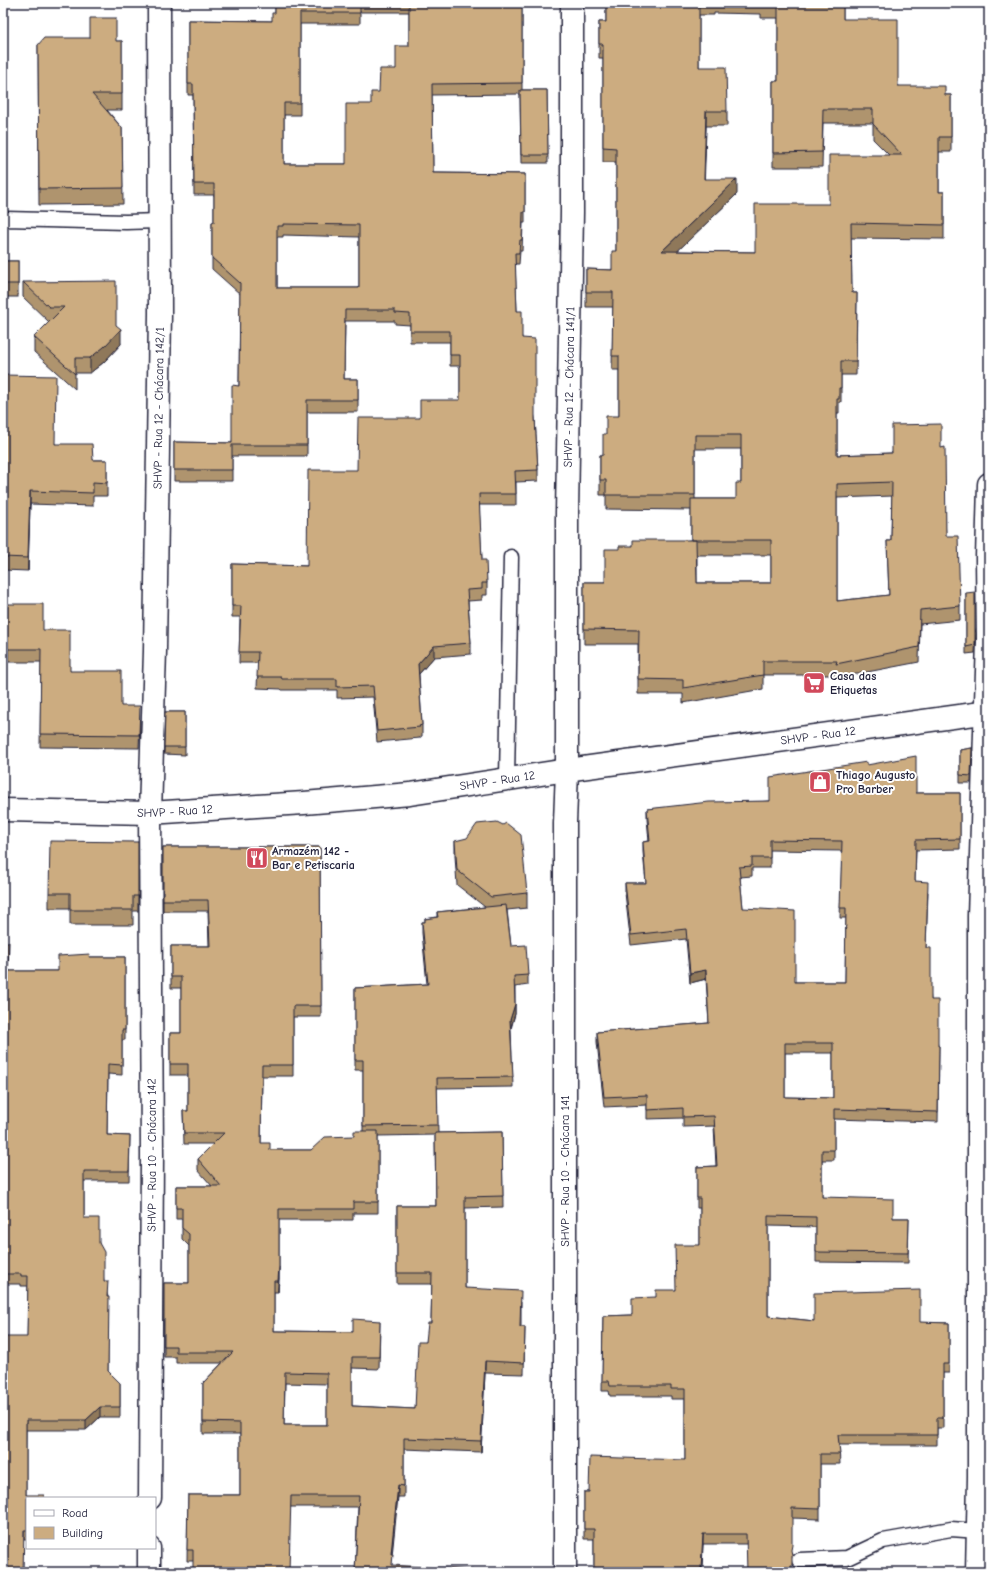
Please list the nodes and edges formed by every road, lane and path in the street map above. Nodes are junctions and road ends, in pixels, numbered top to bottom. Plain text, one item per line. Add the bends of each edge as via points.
1 (159, 3) edge
2 (572, 3) edge
3 (3, 221) edge
4 (159, 221) junction
5 (989, 484) edge
6 (511, 557) dead end
7 (987, 712) edge
8 (567, 770) junction
9 (507, 779) junction
10 (3, 810) edge
11 (150, 813) junction
12 (150, 1497) edge
13 (978, 1531) junction
14 (149, 1549) edge
15 (799, 1560) dead end
16 (149, 1572) edge
17 (565, 1572) edge
18 (977, 1572) edge

1 - 4 street, SHVP - Rua 12 - Chácara 142/1
2 - 8 street, SHVP - Rua 12 - Chácara 141/1
3 - 4 lane
4 - 11 street, SHVP - Rua 12 - Chácara 142/1 via 155,651
5 - 7 street
6 - 9 lane
7 - 8 street, SHVP - Rua 12
7 - 13 street via 979,916
8 - 9 street, SHVP - Rua 12
8 - 17 street, SHVP - Rua 10 - Chácara 141
9 - 11 street, SHVP - Rua 12 via 410,794
10 - 11 street, SHVP - Rua 12
11 - 12 street, SHVP - Rua 10 - Chácara 142
13 - 15 lane via 951,1529 883,1541 847,1558
13 - 18 street
14 - 16 street

